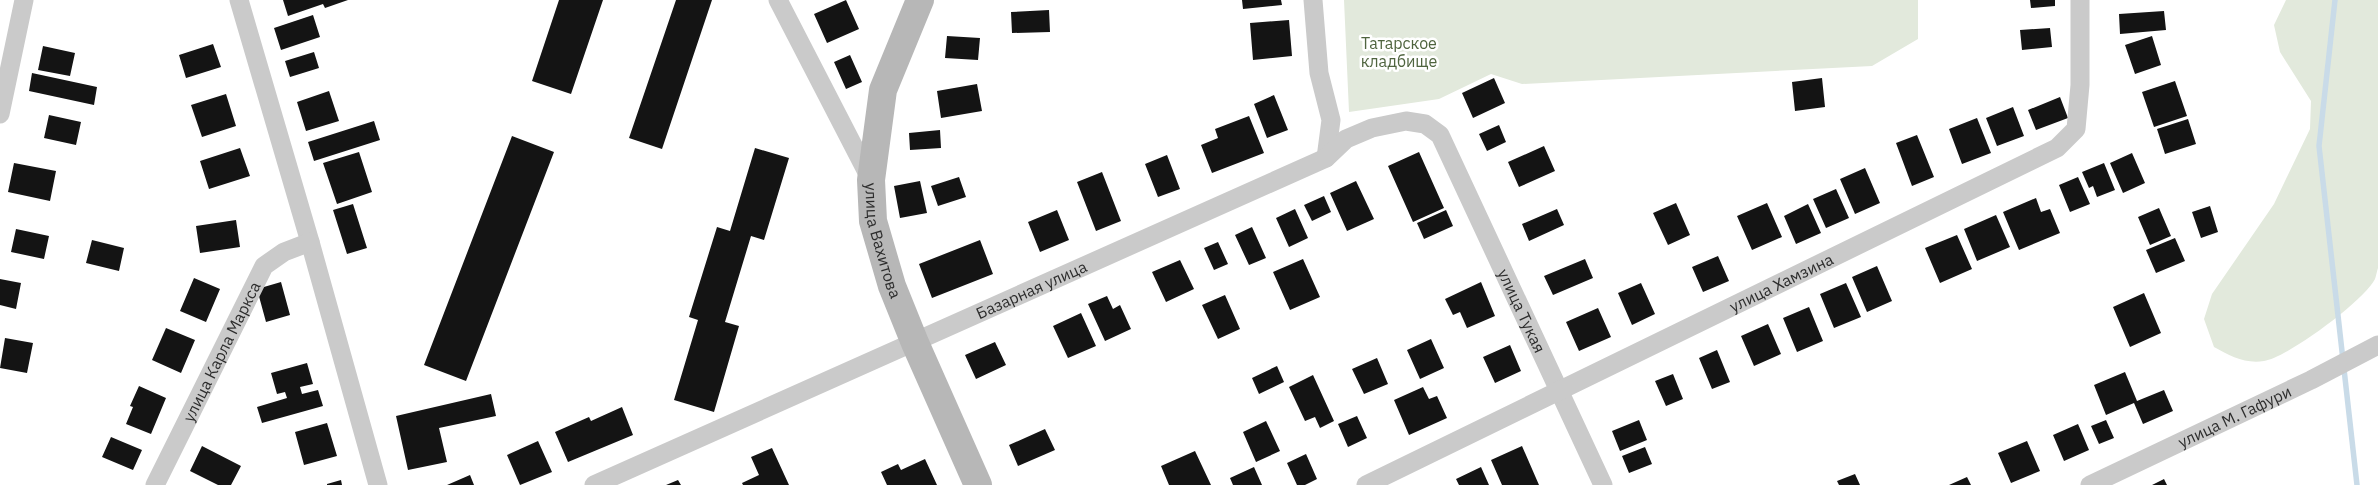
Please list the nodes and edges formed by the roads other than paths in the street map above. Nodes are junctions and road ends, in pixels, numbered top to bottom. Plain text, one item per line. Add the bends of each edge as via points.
1 (24, 0) edge
2 (239, 0) edge
3 (778, 0) edge
4 (920, 0) edge
5 (1313, 0) edge
6 (2080, 0) edge
7 (0, 114) edge
8 (1440, 135) joint
9 (1326, 158) junction
10 (871, 180) junction
11 (310, 242) junction
12 (915, 343) junction
13 (2372, 349) edge
14 (1561, 391) junction
15 (621, 480) edge
16 (155, 485) edge
17 (378, 485) edge
18 (594, 485) edge
19 (978, 485) edge
20 (1366, 485) edge
21 (1603, 485) edge
22 (2090, 485) edge

1 - 7 street
2 - 11 street
3 - 10 street, улица Вахитова
4 - 10 street via 883,90
5 - 9 street via 1319,73 1331,120
6 - 14 street, улица Хамзина via 2080,85 2076,129 2057,148
8 - 9 street, Базарная улица via 1425,124 1406,121 1372,128 1346,139
8 - 14 street, улица Тукая
9 - 12 street, Базарная улица
10 - 12 street, улица Вахитова via 873,221 892,286
11 - 16 street, улица Карла Маркса via 284,252 264,266
11 - 17 street
12 - 15 street, Базарная улица
12 - 19 street, улица Вахитова
13 - 22 street, улица М. Гафури
14 - 20 street, улица Хамзина
14 - 21 street, улица Тукая
15 - 18 street, Базарная улица

